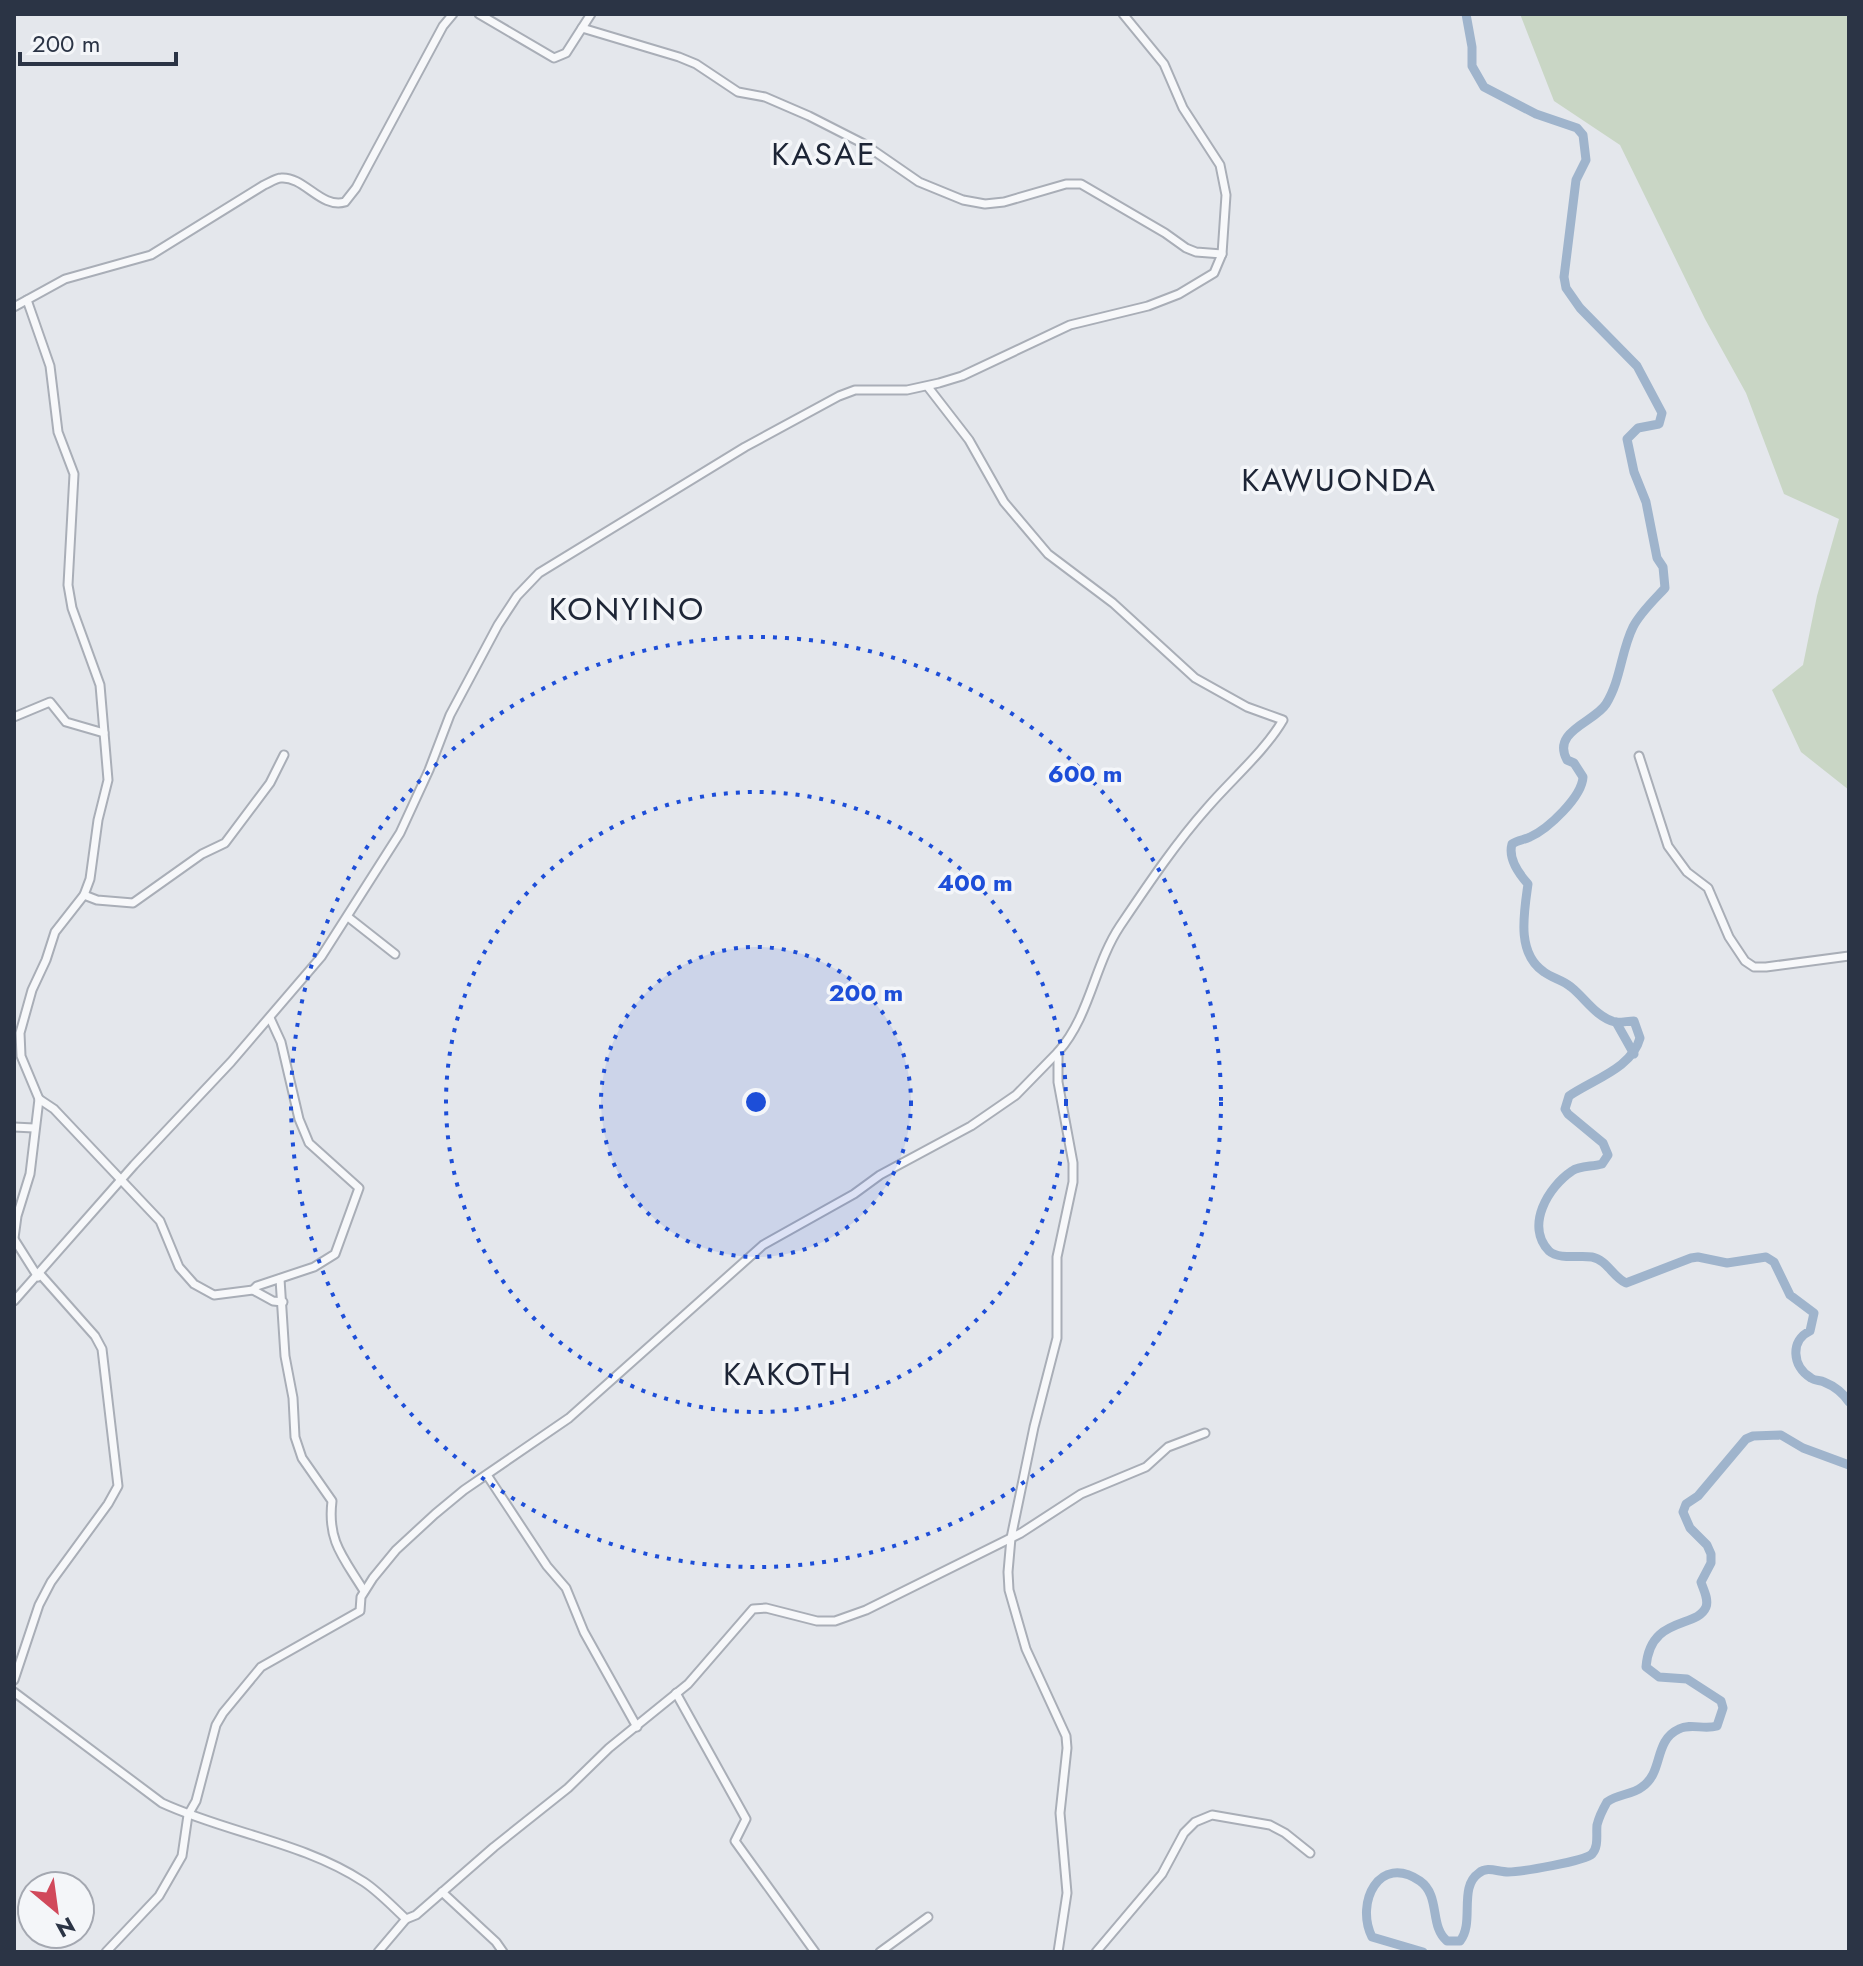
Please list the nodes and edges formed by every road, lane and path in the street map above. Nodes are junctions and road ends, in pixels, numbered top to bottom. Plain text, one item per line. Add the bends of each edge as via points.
1 (453, 14) edge
2 (479, 14) edge
3 (591, 14) edge
4 (1123, 14) edge
5 (582, 28) junction
6 (1222, 254) junction
7 (27, 300) junction
8 (14, 307) edge
9 (928, 387) junction
10 (14, 717) edge
11 (104, 733) junction
12 (284, 755) dead end
13 (1639, 756) dead end
14 (84, 895) junction
15 (348, 917) junction
16 (395, 954) dead end
17 (1849, 956) edge
18 (270, 1018) junction
19 (14, 1024) edge
20 (20, 1033) junction
21 (1058, 1052) junction
22 (39, 1099) junction
23 (14, 1127) edge
24 (34, 1128) junction
25 (122, 1180) junction
26 (14, 1239) edge
27 (39, 1275) junction
28 (280, 1279) junction
29 (253, 1290) junction
30 (14, 1301) edge
31 (283, 1302) junction
32 (1205, 1433) dead end
33 (487, 1475) junction
34 (1011, 1538) junction
35 (364, 1591) junction
36 (14, 1680) edge
37 (14, 1692) edge
38 (676, 1693) junction
39 (637, 1727) junction
40 (188, 1815) junction
41 (1310, 1853) dead end
42 (442, 1892) junction
43 (928, 1917) dead end
44 (406, 1919) junction
45 (106, 1952) edge
46 (378, 1952) edge
47 (503, 1952) edge
48 (815, 1952) edge
49 (880, 1952) edge
50 (1058, 1952) edge
51 (1096, 1952) edge

1 - 7 street via 345,202 332,203 281,178 151,255 84,272
2 - 5 street via 554,58 566,53
3 - 5 street
4 - 6 street via 1164,64 1183,108 1220,165 1226,195
5 - 6 street via 696,64 738,92 765,97 864,144 942,193 985,204 1081,184 1186,248
6 - 9 street via 1214,273 1179,294 1070,325
7 - 8 street
7 - 11 street via 50,366 58,432 74,474 68,585 100,685
9 - 15 street via 855,390 839,396 745,447 529,582 465,683 411,813
9 - 21 street via 969,440 1010,510 1048,554 1113,603 1195,678 1283,720 1187,832 1122,923 1087,1003
10 - 11 street via 50,702 66,722
11 - 14 street via 108,780
12 - 14 street via 225,843 133,903
13 - 17 street via 1668,846 1710,892 1745,961 1766,967
14 - 20 street via 55,932
15 - 16 street
15 - 18 street
18 - 25 street
18 - 28 street via 309,1143 359,1188 335,1254
19 - 20 street
20 - 22 street via 21,1056
21 - 33 street via 1016,1095 971,1126 763,1245 569,1418
21 - 34 street via 1073,1182 1057,1257 1057,1338
22 - 24 street
22 - 25 street
23 - 24 street
24 - 26 street via 30,1174
25 - 27 street
25 - 29 street via 160,1221 179,1267 194,1284 214,1295
26 - 27 street
27 - 30 street
27 - 36 street via 102,1349 118,1486 51,1582
28 - 29 street
28 - 31 street
29 - 31 street
31 - 35 street via 295,1437 302,1458 332,1501 331,1537
32 - 34 street via 1168,1447 1146,1467 1081,1494
33 - 35 street via 396,1550
33 - 39 street via 566,1588
34 - 38 street via 835,1621 753,1609
34 - 50 street via 1008,1572 1015,1613 1032,1665 1066,1736 1060,1813 1067,1893
35 - 40 street via 356,1614 254,1674 216,1725 203,1782
37 - 40 street via 134,1784
38 - 39 street
38 - 48 street via 746,1819 735,1841
39 - 42 street
40 - 44 street via 272,1840 338,1868 365,1883
40 - 45 street via 182,1856 170,1880
41 - 51 street via 1270,1825 1212,1815 1195,1822 1162,1874
42 - 44 street
42 - 47 street
43 - 49 street
44 - 46 street

